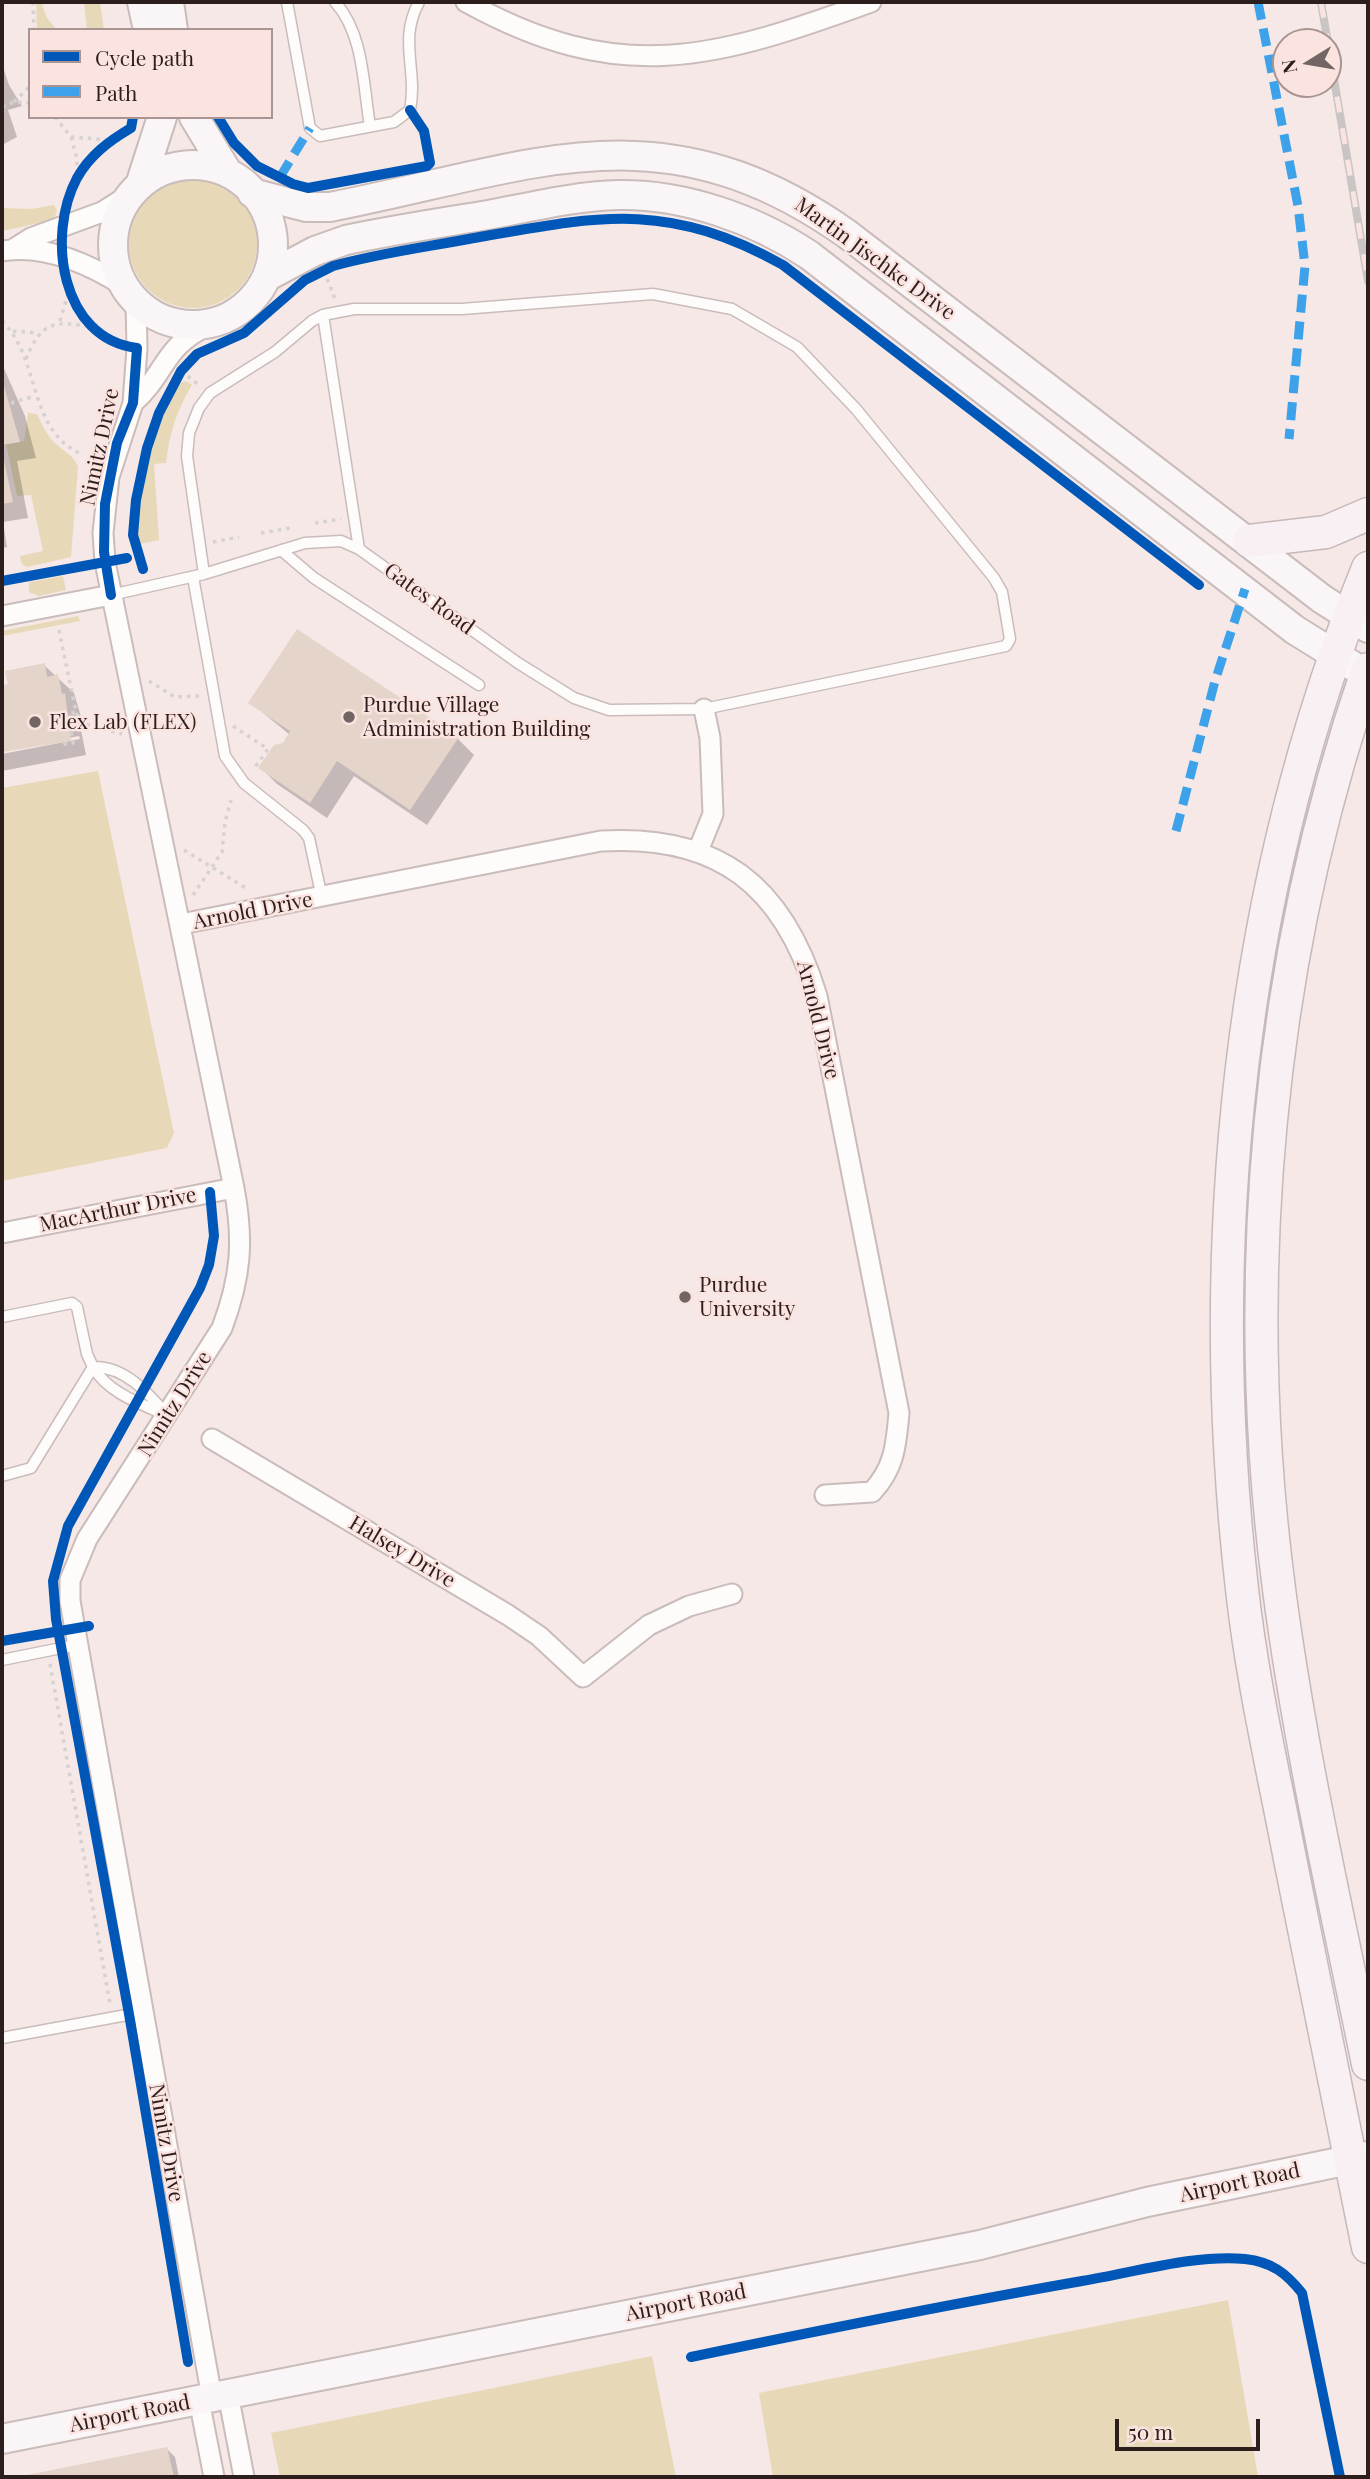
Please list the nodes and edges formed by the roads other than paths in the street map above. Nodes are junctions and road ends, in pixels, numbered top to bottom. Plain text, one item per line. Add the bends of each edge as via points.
1 (142, 2) edge
2 (169, 2) edge
3 (287, 2) edge
4 (335, 2) edge
5 (419, 2) edge
6 (466, 2) edge
7 (871, 2) edge
8 (148, 28) edge
9 (173, 28) edge
10 (161, 119) edge
11 (195, 119) edge
12 (370, 126) junction
13 (228, 173) junction
14 (134, 190) junction
15 (252, 193) junction
16 (7, 251) edge
17 (268, 276) junction
18 (130, 294) junction
19 (323, 316) junction
20 (211, 324) junction
21 (133, 403) junction
22 (1368, 514) edge
23 (1249, 541) junction
24 (359, 549) junction
25 (281, 550) junction
26 (1368, 568) edge
27 (198, 575) junction
28 (111, 595) junction
29 (2, 616) edge
30 (1358, 623) edge
31 (1335, 657) junction
32 (1367, 672) edge
33 (479, 685) dead end
34 (705, 709) junction
35 (698, 851) junction
36 (322, 898) junction
37 (180, 924) junction
38 (234, 1188) junction
39 (2, 1233) edge
40 (2, 1317) edge
41 (93, 1367) junction
42 (168, 1416) junction
43 (212, 1440) dead end
44 (2, 1476) edge
45 (825, 1495) dead end
46 (732, 1594) dead end
47 (76, 1646) junction
48 (2, 1660) edge
49 (143, 2012) junction
50 (2, 2038) edge
51 (1368, 2064) edge
52 (1359, 2158) edge
53 (1368, 2246) edge
54 (213, 2397) junction
55 (2, 2439) edge
56 (214, 2477) edge
57 (244, 2477) edge

1 - 8 main road
2 - 9 main road
3 - 12 lane via 310,128 320,136
4 - 12 lane via 355,33
5 - 12 lane via 407,35 410,110 394,122
6 - 7 street via 522,32 563,45 649,56 710,52
10 - 14 main road
11 - 13 main road
13 - 14 main road via 185,166
13 - 15 main road
14 - 16 street via 102,212
14 - 18 main road via 117,215 113,247
15 - 17 main road via 269,221 273,239
15 - 23 main road, Martin Jischke Drive via 306,207 330,207 474,174 602,154 649,155 741,176 811,209 847,234
16 - 18 street via 64,257 102,272
17 - 20 main road via 239,310
17 - 31 main road, Martin Jischke Drive via 346,240 576,199 620,195 700,206 787,240 809,255
18 - 20 main road via 164,320
18 - 21 street, Nimitz Drive via 137,348
19 - 24 lane
19 - 27 lane via 210,393 199,408 189,433 187,456
19 - 34 lane, Gates Road via 339,311 462,309 653,294 732,309 797,346 920,484 1002,592 1010,639 1006,646
20 - 21 street, Nimitz Drive via 182,339
21 - 28 street, Nimitz Drive via 117,443 105,504 104,552
22 - 23 main road via 1326,533
23 - 30 main road, Martin Jischke Drive
24 - 25 lane, Gates Road via 341,541 322,540
24 - 34 lane, Gates Road via 574,698 609,710
25 - 27 lane, Gates Road
25 - 33 lane via 314,578
26 - 30 main road
27 - 28 lane, Gates Road
27 - 36 lane via 212,694 230,767 309,838
28 - 29 street, Gates Road
28 - 37 street, Nimitz Drive
30 - 31 main road
31 - 32 main road, Martin Jischke Drive
31 - 52 main road via 1279,852 1253,988 1233,1156 1226,1335 1233,1501 1250,1643
32 - 51 main road via 1311,877 1288,996 1268,1165 1262,1337 1269,1500 1292,1675
34 - 35 street via 713,814
35 - 36 street, Arnold Drive via 659,841 601,841
35 - 45 street, Arnold Drive via 738,874 787,922 806,960 825,1035 899,1413 895,1457 885,1478 872,1492
36 - 37 street, Arnold Drive
37 - 38 street, Nimitz Drive
38 - 39 street, MacArthur Drive
38 - 42 street, Nimitz Drive via 241,1254 236,1291 222,1328
40 - 41 lane via 72,1303 77,1307
41 - 42 lane via 101,1381
41 - 42 lane via 108,1367 134,1382
41 - 44 lane via 31,1468
42 - 47 street, Nimitz Drive via 87,1539 75,1565 70,1601
43 - 46 street, Halsey Drive via 508,1615 539,1636 583,1677 649,1625 689,1606
47 - 48 lane
47 - 49 street, Nimitz Drive
49 - 50 lane
49 - 54 street, Nimitz Drive
52 - 53 main road
52 - 54 main road, Airport Road via 1147,2202 980,2245
54 - 55 main road, Airport Road
54 - 56 street
54 - 57 street

